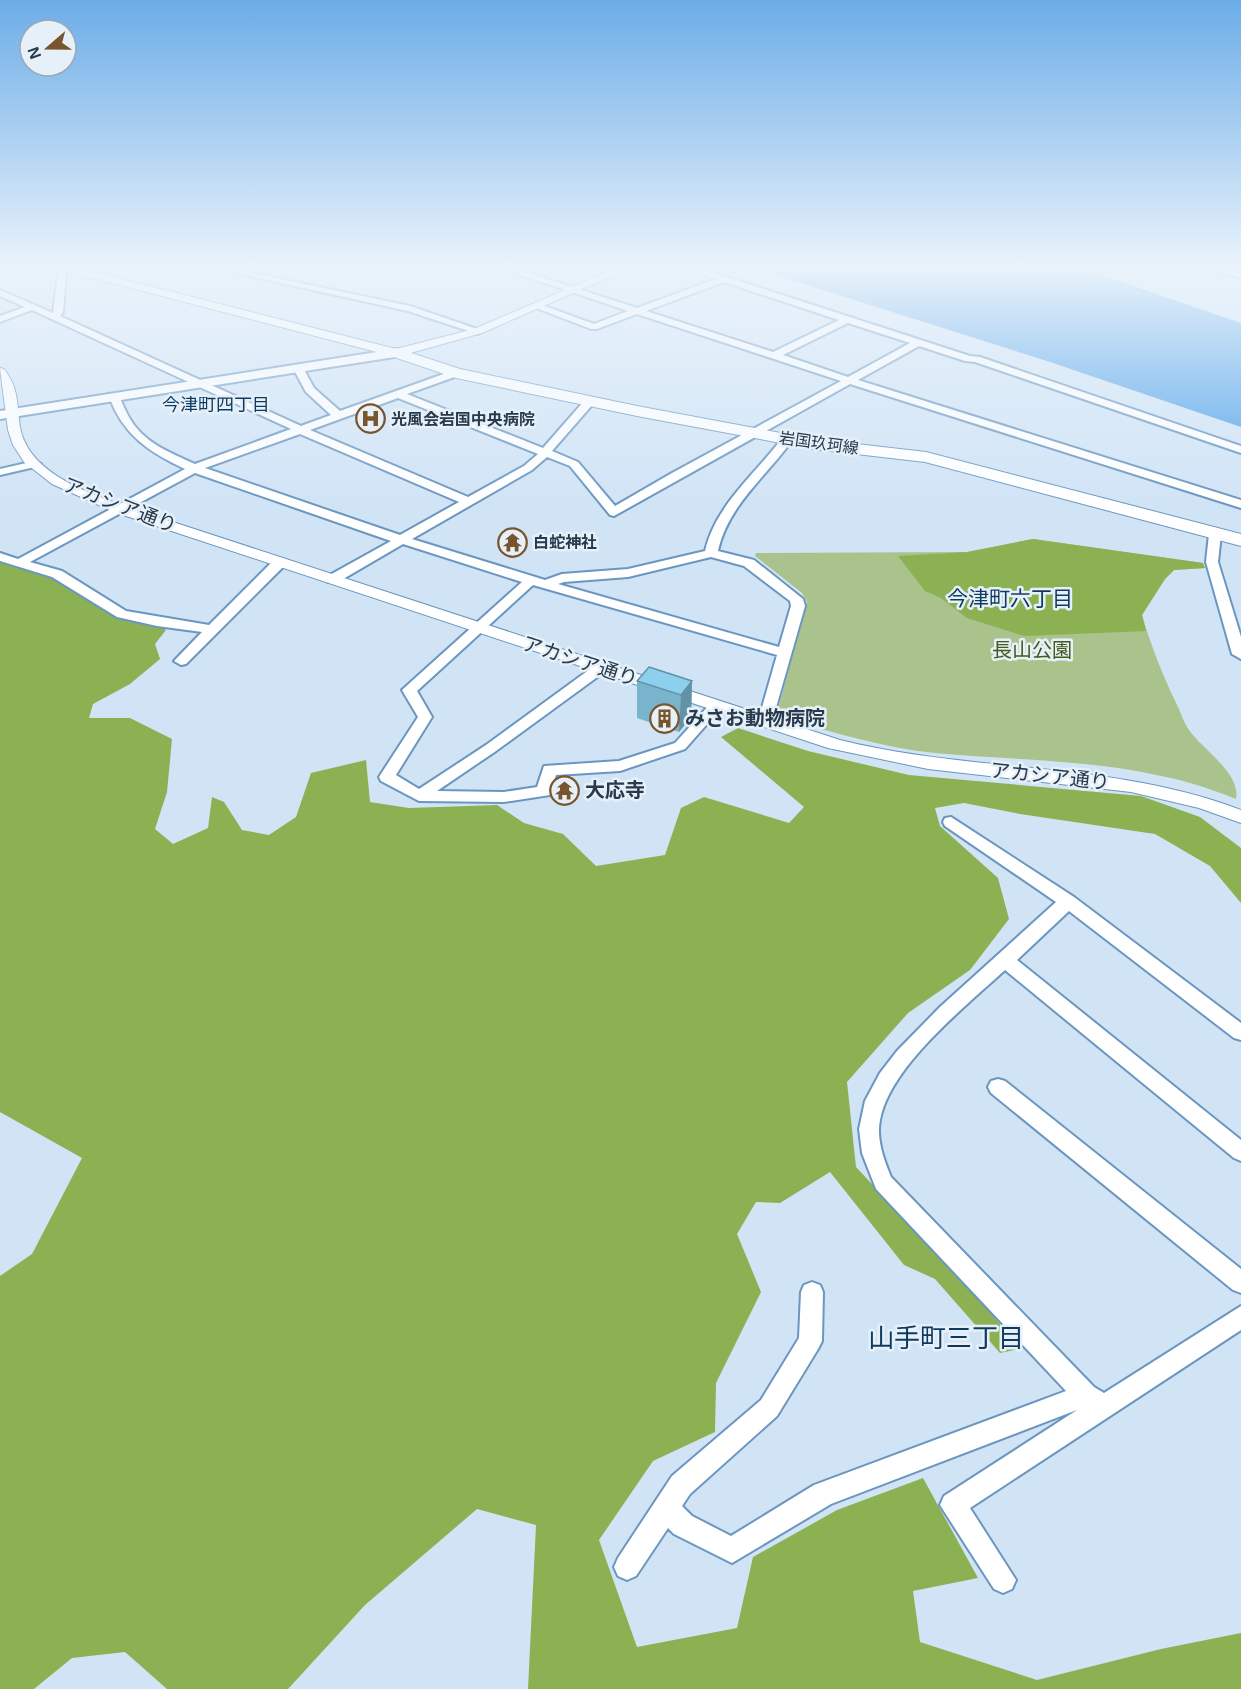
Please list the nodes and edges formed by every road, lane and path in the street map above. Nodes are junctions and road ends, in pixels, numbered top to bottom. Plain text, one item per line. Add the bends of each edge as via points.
1 (116, 346) edge
2 (368, 346) edge
3 (423, 346) edge
4 (743, 346) edge
5 (794, 346) edge
6 (912, 346) edge
7 (932, 346) edge
8 (396, 353) junction
9 (773, 356) junction
10 (298, 368) junction
11 (0, 372) edge
12 (456, 373) junction
13 (849, 381) junction
14 (197, 384) junction
15 (400, 395) junction
16 (114, 396) junction
17 (589, 402) junction
18 (6, 414) edge
19 (339, 416) junction
20 (300, 430) junction
21 (754, 433) junction
22 (787, 439) junction
23 (1241, 450) edge
24 (545, 453) junction
25 (35, 464) junction
26 (195, 468) junction
27 (0, 472) edge
28 (468, 502) junction
29 (1241, 504) edge
30 (119, 509) junction
31 (1215, 534) junction
32 (1241, 540) edge
33 (401, 542) junction
34 (711, 553) junction
35 (0, 557) edge
36 (279, 562) junction
37 (19, 563) junction
38 (333, 579) junction
39 (538, 583) junction
40 (479, 628) junction
41 (213, 630) junction
42 (784, 653) junction
43 (1241, 655) edge
44 (181, 661) dead end
45 (602, 668) junction
46 (716, 706) junction
47 (762, 721) junction
48 (419, 796) junction
49 (1241, 817) edge
50 (951, 822) dead end
51 (1068, 901) junction
52 (1005, 960) junction
53 (1241, 1033) edge
54 (998, 1087) dead end
55 (1241, 1152) edge
56 (1241, 1283) edge
57 (812, 1292) dead end
58 (1241, 1317) edge
59 (1095, 1401) junction
60 (666, 1506) junction
61 (627, 1567) dead end
62 (1004, 1580) dead end

1 - 14 street
2 - 8 street
3 - 8 street
4 - 9 street
5 - 9 street
6 - 13 street
7 - 23 street
8 - 10 main road
8 - 12 main road, 岩国玖珂線
9 - 13 street
10 - 14 main road
10 - 19 street via 310,390
11 - 18 street, アカシア通り via 10,390
12 - 15 street
12 - 17 main road, 岩国玖珂線
13 - 21 street
13 - 29 street
14 - 16 main road
14 - 20 street
15 - 19 street
15 - 24 street
16 - 18 main road
16 - 26 street via 135,434 154,449
17 - 21 main road, 岩国玖珂線
17 - 24 street
18 - 25 street, アカシア通り via 23,450
19 - 20 street
20 - 26 street
20 - 28 street
21 - 22 main road, 岩国玖珂線
21 - 24 street via 614,512 573,464
22 - 31 main road, 岩国玖珂線 via 926,457
22 - 34 street via 723,521
24 - 28 street via 528,468
25 - 27 street
25 - 30 street, アカシア通り via 72,490
26 - 30 street
26 - 33 street
28 - 33 street
30 - 36 street, アカシア通り
30 - 37 street
31 - 32 main road, 岩国玖珂線
31 - 43 street via 1212,562
33 - 38 street
33 - 39 street
34 - 39 street via 628,573
34 - 42 street via 741,559 796,599 798,606
35 - 37 street
36 - 38 street, アカシア通り
36 - 41 street
37 - 41 street via 57,574 122,614
38 - 40 street, アカシア通り
39 - 40 street
39 - 42 street
40 - 45 street, アカシア通り
40 - 48 street via 409,690 425,717 387,777
41 - 44 street
42 - 47 street
45 - 46 street, アカシア通り
45 - 48 street
46 - 47 street, アカシア通り
46 - 48 street via 680,746 620,766 549,770 544,791 504,797
47 - 49 street, アカシア通り via 884,756 1114,782 1173,793
50 - 51 street
51 - 52 street
51 - 53 street
52 - 55 street
52 - 59 street via 924,1035 880,1088 869,1120 870,1153 883,1183
54 - 56 street
57 - 60 street via 810,1341 769,1408 681,1485
58 - 59 street
59 - 60 street via 823,1494 732,1550 683,1525
59 - 62 street via 953,1505
60 - 61 street

